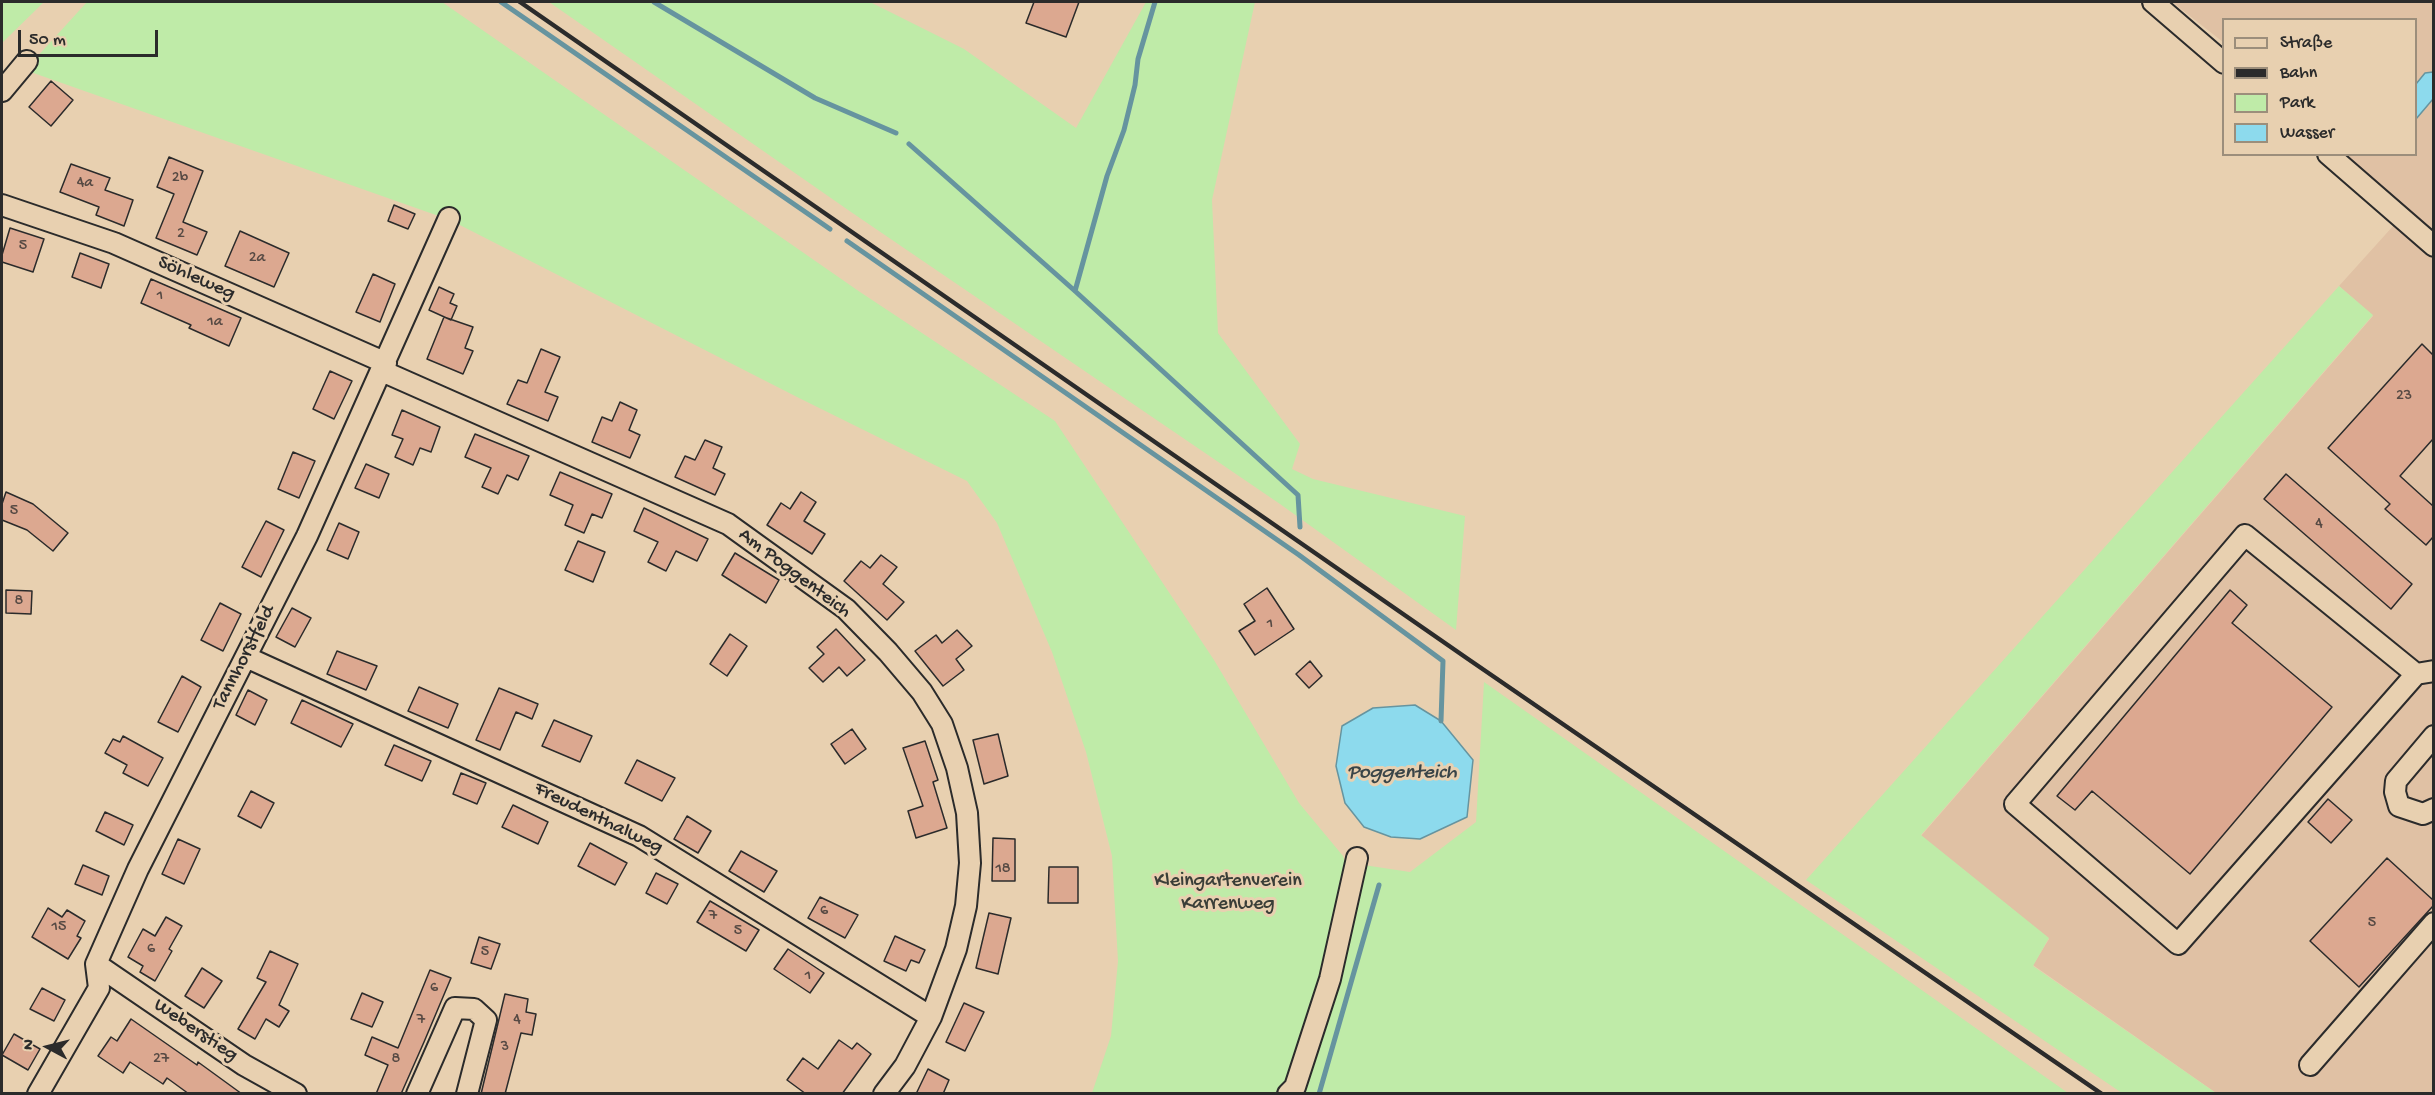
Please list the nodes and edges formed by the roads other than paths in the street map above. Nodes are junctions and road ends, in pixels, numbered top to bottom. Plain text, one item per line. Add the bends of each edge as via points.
1 (2153, 2) edge
2 (27, 61) dead end
3 (2222, 62) edge
4 (2, 91) edge
5 (2330, 156) edge
6 (2, 205) edge
7 (450, 218) dead end
8 (2433, 246) edge
9 (384, 367) junction
10 (246, 657) junction
11 (2425, 673) edge
12 (2433, 736) edge
13 (2433, 809) edge
14 (1357, 858) dead end
15 (2433, 923) edge
16 (96, 963) junction
17 (931, 1017) junction
18 (2310, 1065) dead end
19 (38, 1094) edge
20 (296, 1094) edge
21 (417, 1094) edge
22 (467, 1094) edge
23 (884, 1094) edge
24 (1288, 1094) edge

1 - 3 street
2 - 4 street
5 - 8 street
6 - 9 street, Söhleweg via 114,243
7 - 9 street, Tannhorstfeld
9 - 10 street, Tannhorstfeld via 307,536
9 - 17 street, Am Poggenteich via 728,524 846,609 922,692 942,724 957,768 967,813 970,863 956,949
10 - 16 street, Tannhorstfeld via 138,869
10 - 17 street, Freudenthalweg via 639,836
11 - 11 street via 2245,535 2015,804 2178,944
12 - 13 street via 2396,781 2395,792 2399,806 2423,814
14 - 24 street via 1330,979 1294,1087
15 - 18 street
16 - 19 street, Tannhorstfeld via 99,988
16 - 20 street, Weberstieg via 238,1061
17 - 23 street, Am Poggenteich via 905,1066
21 - 22 street via 454,1008 474,1009 486,1020

